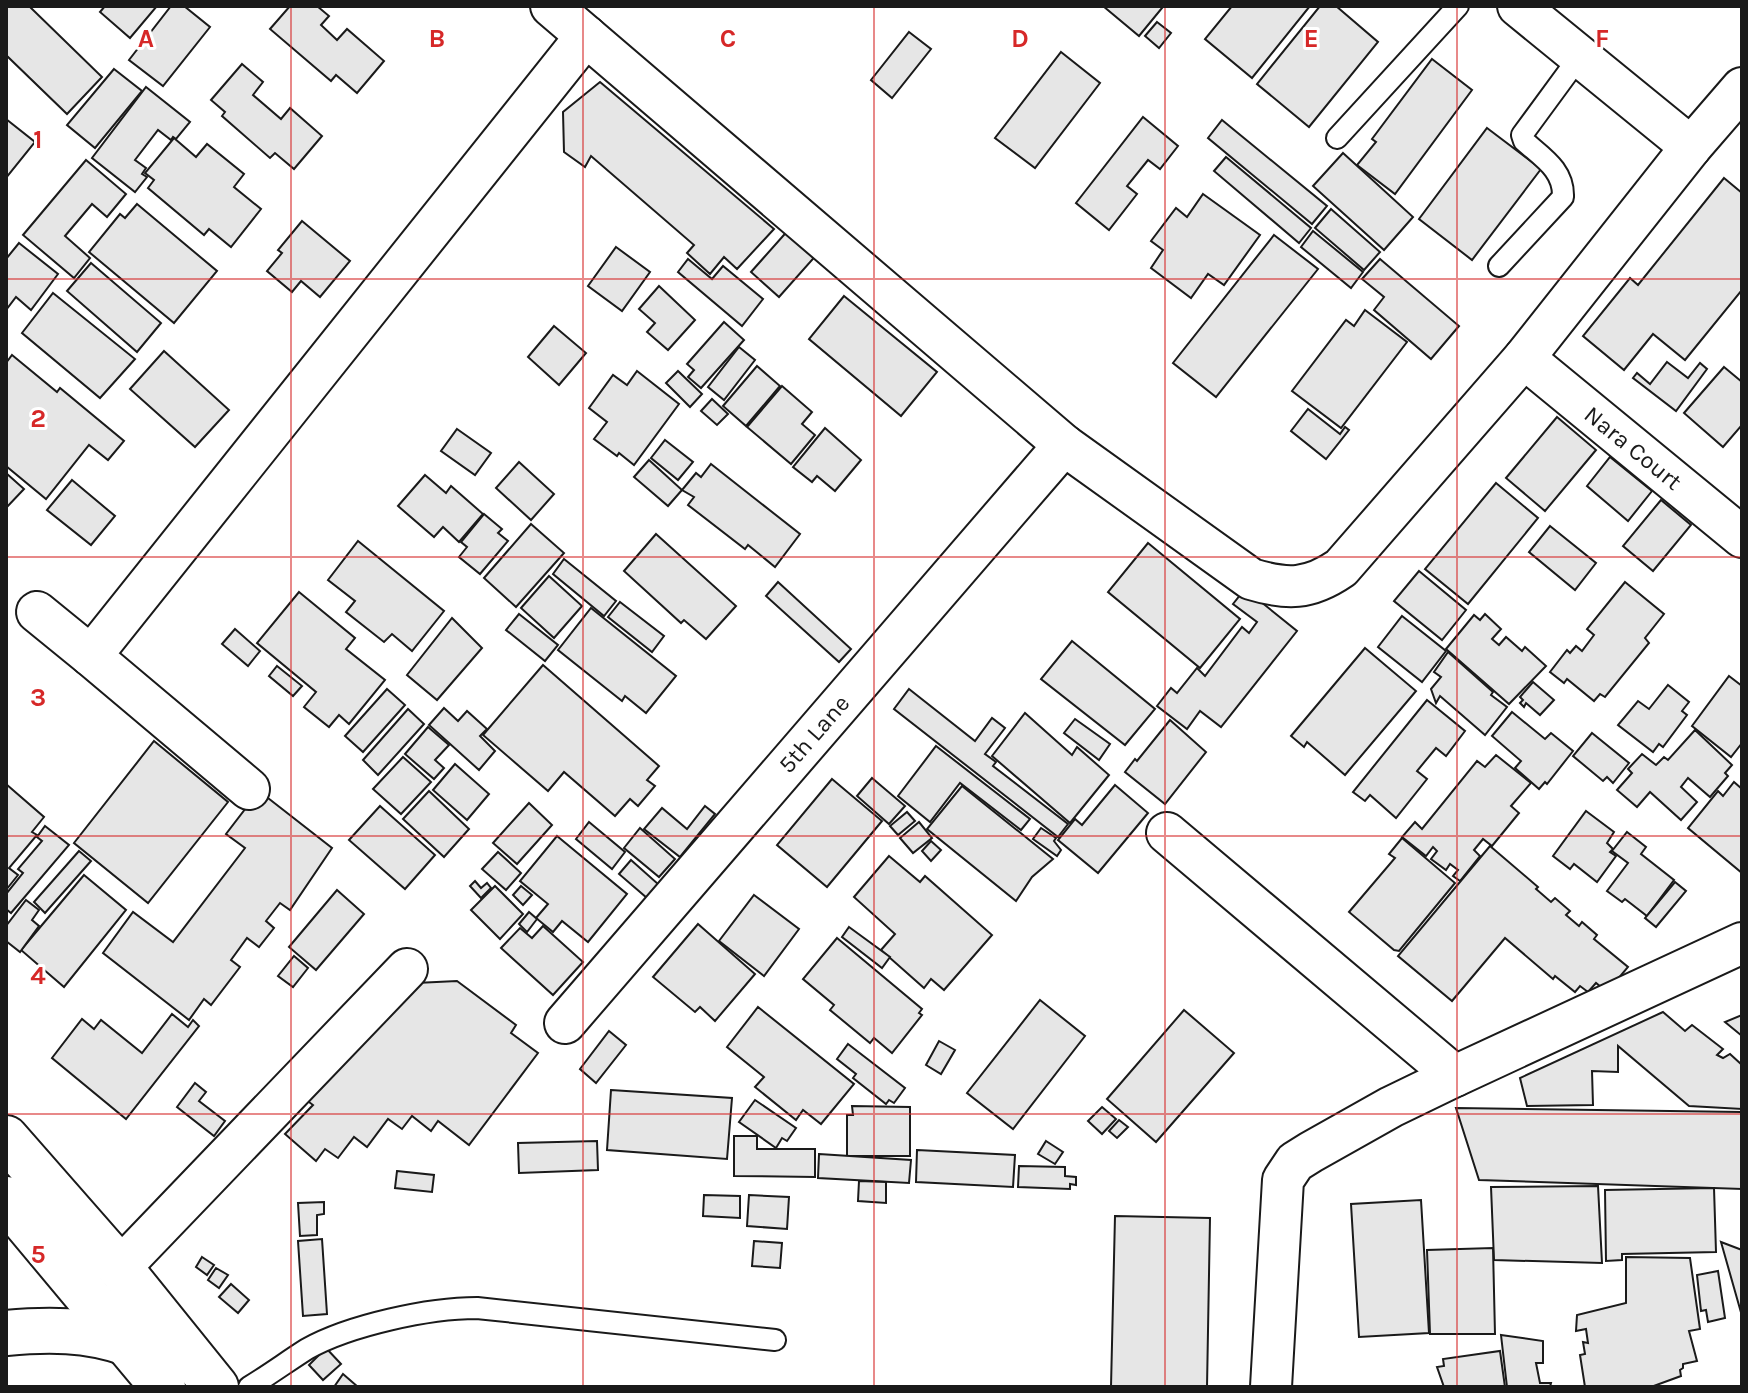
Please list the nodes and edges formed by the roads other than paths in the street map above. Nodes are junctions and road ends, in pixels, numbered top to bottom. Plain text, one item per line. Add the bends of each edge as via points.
1 (551, 6) edge
2 (1458, 6) edge
3 (1518, 6) edge
4 (586, 36) junction
5 (1580, 56) junction
6 (1742, 88) edge
7 (1337, 138) dead end
8 (1691, 147) junction
9 (1499, 266) dead end
10 (1524, 358) junction
11 (1064, 445) junction
12 (1742, 537) edge
13 (37, 612) dead end
14 (91, 656) junction
15 (249, 789) dead end
16 (1167, 833) dead end
17 (1742, 943) edge
18 (407, 969) dead end
19 (565, 1023) dead end
20 (1455, 1076) junction
21 (6, 1138) edge
22 (6, 1199) edge
23 (120, 1268) junction
24 (6, 1333) edge
25 (775, 1340) dead end
26 (127, 1343) junction
27 (163, 1387) edge
28 (216, 1387) edge
29 (249, 1387) edge
30 (1271, 1387) edge

1 - 4 street
2 - 7 lane
3 - 5 street
4 - 11 street
4 - 14 street
5 - 8 street
5 - 9 lane via 1522,135 1559,173 1563,197
6 - 8 street
8 - 10 street
10 - 11 street via 1341,568 1302,586 1277,587 1251,579
10 - 12 street, Nara Court
11 - 19 street, 5th Lane
13 - 14 street
14 - 15 street
16 - 20 street
17 - 20 street
18 - 23 street
20 - 30 street via 1311,1152 1295,1162 1283,1180
21 - 23 main road
22 - 26 main road
23 - 28 main road
24 - 26 main road via 73,1331
25 - 29 lane via 447,1308 372,1324 310,1348
26 - 27 main road

